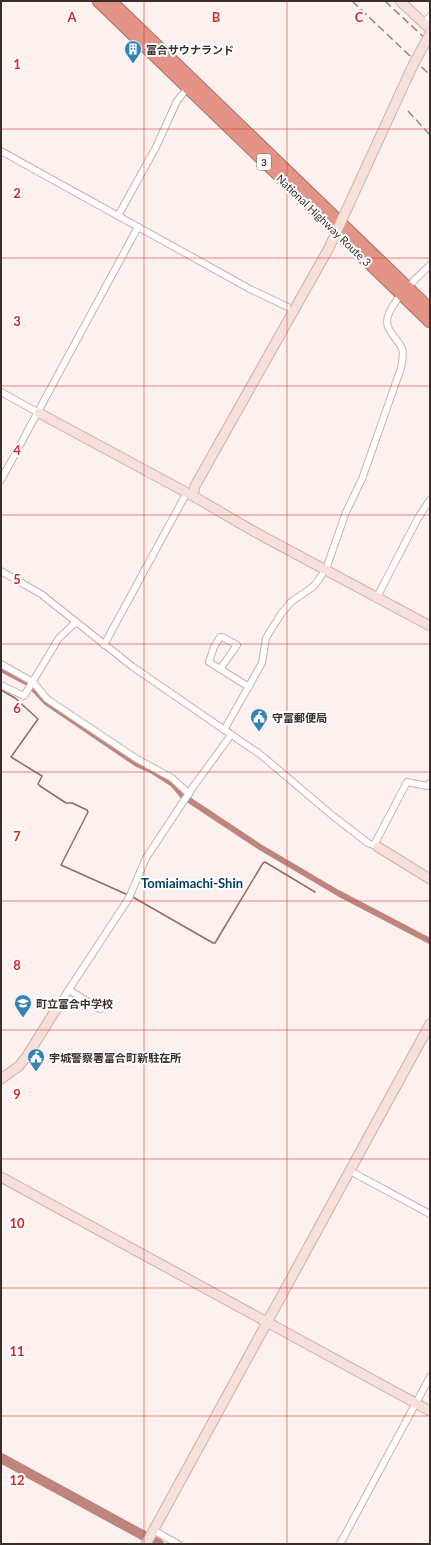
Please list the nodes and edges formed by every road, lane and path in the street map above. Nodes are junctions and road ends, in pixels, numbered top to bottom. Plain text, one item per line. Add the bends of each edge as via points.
1 (98, 1) edge
2 (111, 1) edge
3 (400, 1) edge
4 (430, 16) edge
5 (427, 26) edge
6 (430, 34) edge
7 (190, 84) junction
8 (1, 151) edge
9 (118, 216) junction
10 (138, 227) junction
11 (430, 265) edge
12 (405, 291) junction
13 (430, 309) edge
14 (294, 310) junction
15 (430, 322) edge
16 (1, 392) edge
17 (38, 412) junction
18 (1, 480) edge
19 (190, 495) junction
20 (430, 500) edge
21 (326, 569) junction
22 (1, 571) edge
23 (382, 599) junction
24 (76, 622) junction
25 (430, 626) edge
26 (104, 645) junction
27 (1, 664) edge
28 (221, 668) junction
29 (1, 685) edge
30 (32, 685) junction
31 (249, 687) junction
32 (224, 730) junction
33 (231, 735) junction
34 (430, 782) edge
35 (187, 797) junction
36 (376, 846) junction
37 (430, 879) edge
38 (69, 990) junction
39 (60, 1003) joint
40 (100, 1009) dead end
41 (430, 1024) edge
42 (1, 1079) edge
43 (350, 1171) junction
44 (1, 1177) edge
45 (430, 1214) edge
46 (267, 1322) junction
47 (430, 1377) edge
48 (417, 1404) junction
49 (430, 1411) edge
50 (152, 1532) junction
51 (146, 1544) edge
52 (178, 1544) edge
53 (340, 1544) edge

1 - 7 highway, National Highway Route 3 / 3
2 - 7 highway, National Highway Route 3 / 3
3 - 5 street
4 - 5 street
6 - 14 street, bridge via 413,65 329,248
7 - 9 street via 177,101 156,147
7 - 12 highway, National Highway Route 3 / 3
8 - 9 street
9 - 10 street
10 - 14 street via 250,289
10 - 17 street
11 - 12 street
12 - 13 highway, National Highway Route 3 / 3
12 - 15 highway, National Highway Route 3 / 3
12 - 21 street via 393,306 386,322 402,347 401,368 362,479 346,512
14 - 19 street
16 - 17 street
17 - 18 street
17 - 19 street
19 - 21 street
19 - 26 street via 144,569
20 - 23 street via 418,518
21 - 23 street
21 - 31 street via 314,586 291,602 281,614 266,638 262,663
22 - 24 street via 41,594
23 - 25 street
24 - 26 street
24 - 30 street via 60,638
26 - 32 street
27 - 30 street
28 - 28 street via 215,667 209,661 216,642 220,637 224,637 237,645
28 - 31 street
29 - 30 street via 24,696
30 - 35 street via 59,708 137,759 172,778
31 - 32 street
32 - 33 street
33 - 35 street
33 - 36 street via 261,755 332,816 368,843
34 - 36 street via 422,787 407,782
35 - 38 street via 146,858 129,898 92,951
36 - 37 street
38 - 39 street
38 - 40 street
39 - 42 street via 27,1056 19,1066
41 - 43 street
43 - 45 street
43 - 46 street
44 - 46 street
46 - 48 street
46 - 50 street
47 - 48 street
48 - 49 street
48 - 53 street
50 - 51 street
50 - 52 street

